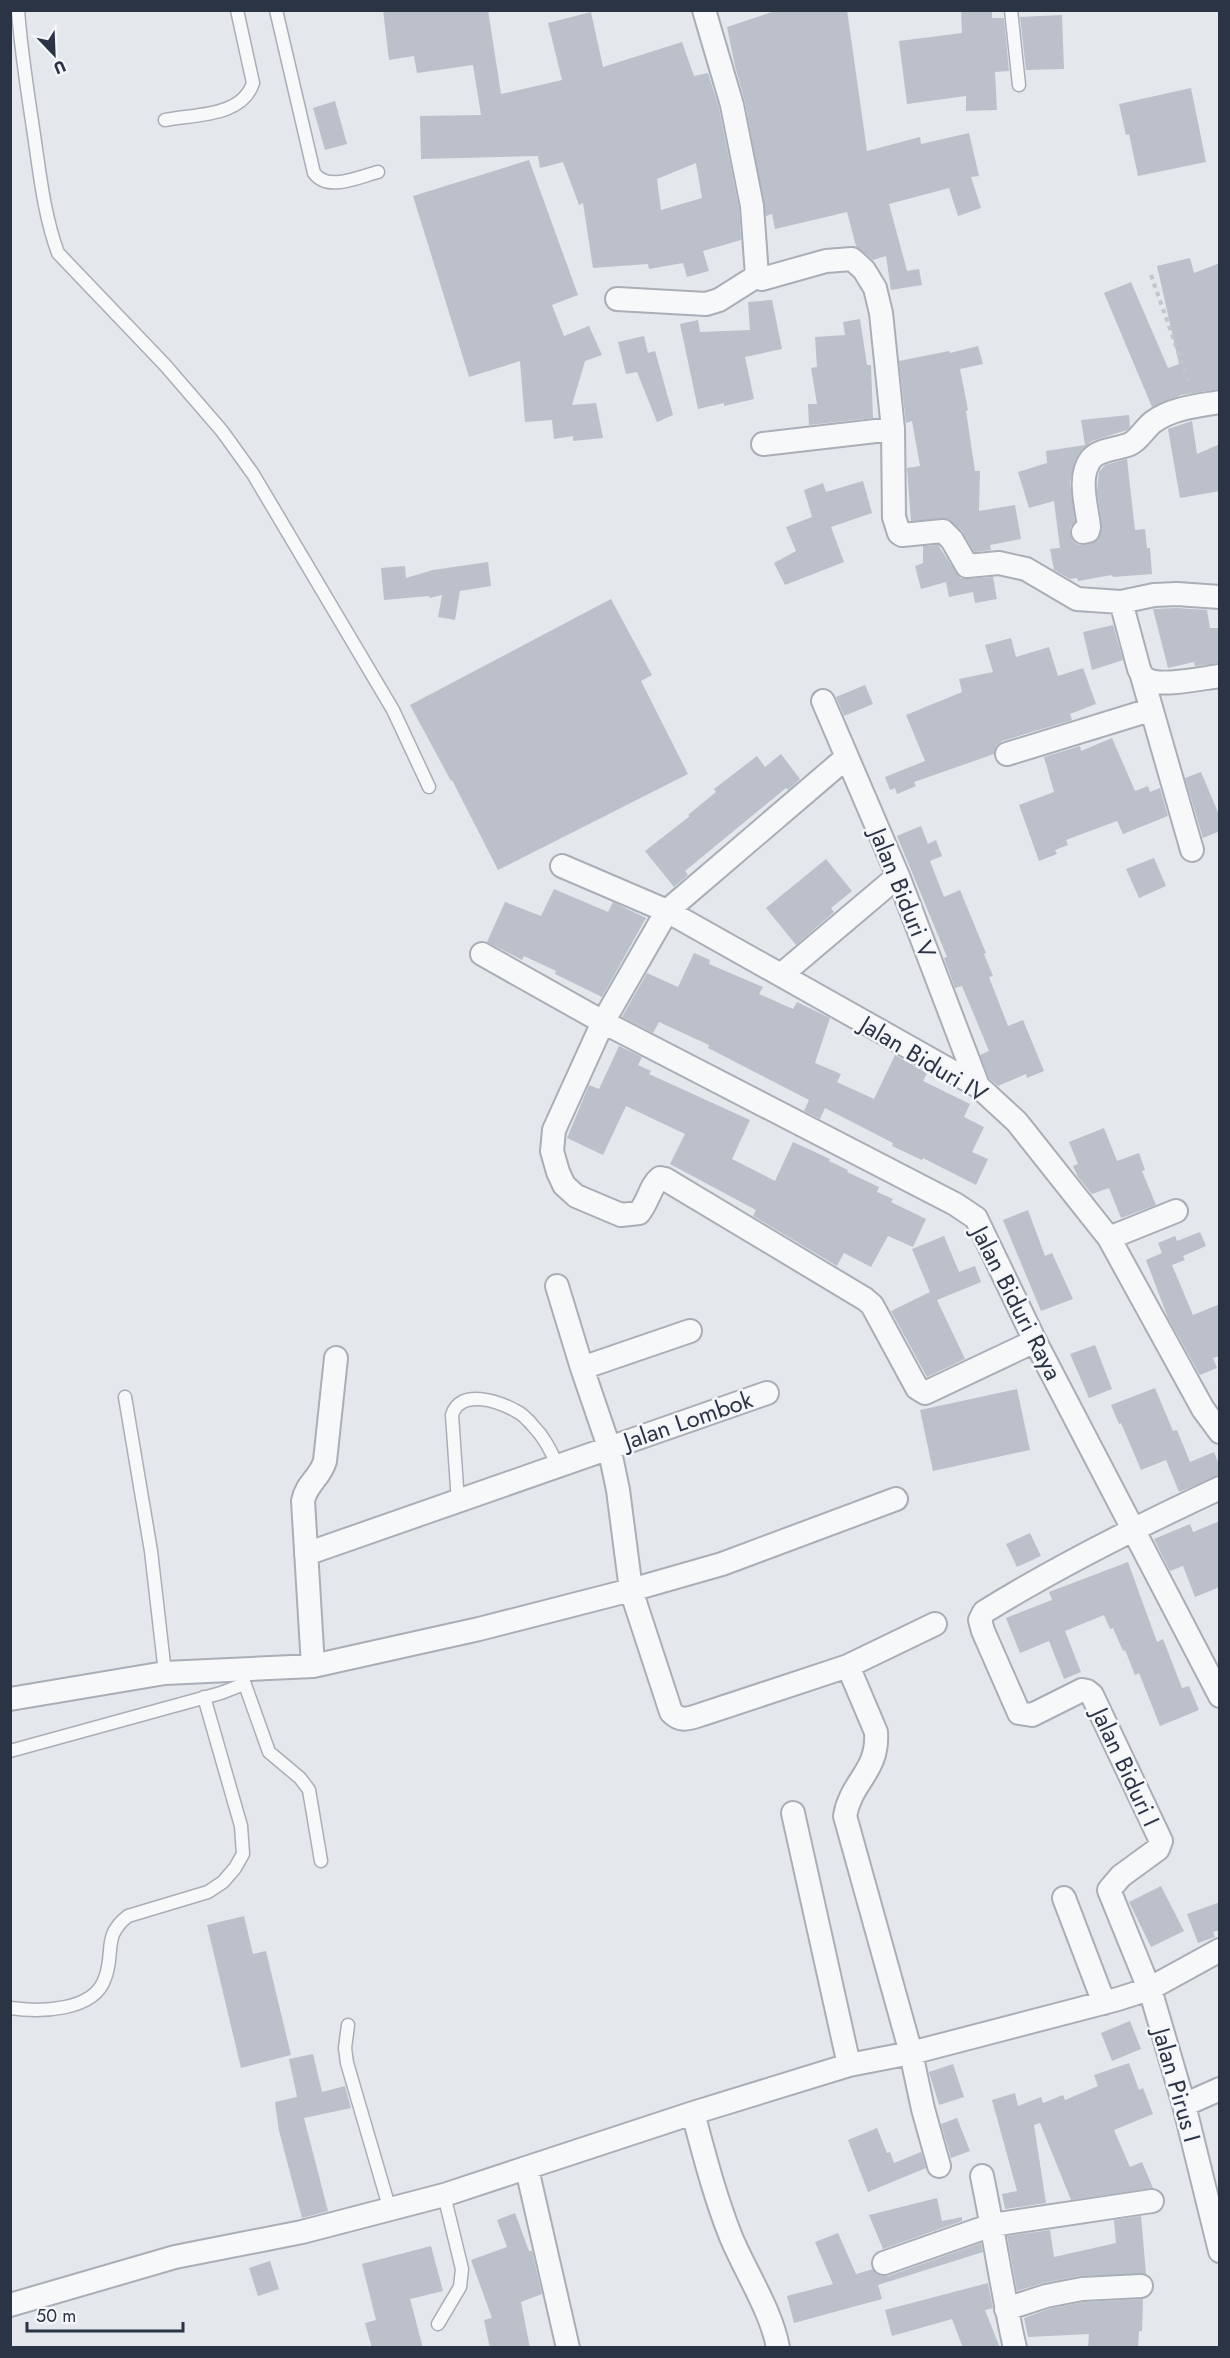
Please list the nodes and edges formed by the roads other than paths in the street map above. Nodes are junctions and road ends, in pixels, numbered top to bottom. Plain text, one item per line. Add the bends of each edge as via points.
1 (18, 10) edge
2 (237, 10) edge
3 (276, 10) edge
4 (704, 10) edge
5 (1011, 10) edge
6 (1019, 85) dead end
7 (165, 120) dead end
8 (378, 172) dead end
9 (757, 276) junction
10 (617, 299) dead end
11 (1209, 404) edge
12 (893, 429) junction
13 (763, 444) dead end
14 (1083, 532) dead end
15 (1220, 597) edge
16 (1121, 602) junction
17 (1142, 676) junction
18 (1220, 676) edge
19 (823, 701) dead end
20 (1150, 710) junction
21 (1007, 754) dead end
22 (847, 757) junction
23 (429, 787) dead end
24 (1192, 850) dead end
25 (562, 866) dead end
26 (897, 876) junction
27 (667, 911) junction
28 (482, 954) dead end
29 (781, 975) junction
30 (603, 1022) junction
31 (978, 1086) junction
32 (1176, 1211) dead end
33 (1108, 1238) junction
34 (557, 1286) dead end
35 (690, 1331) dead end
36 (1035, 1341) junction
37 (336, 1358) dead end
38 (582, 1368) junction
39 (767, 1393) dead end
40 (125, 1397) dead end
41 (1220, 1432) edge
42 (609, 1447) junction
43 (558, 1466) junction
44 (1220, 1488) edge
45 (896, 1499) dead end
46 (458, 1502) junction
47 (1132, 1528) junction
48 (306, 1554) junction
49 (631, 1590) junction
50 (934, 1624) dead end
51 (313, 1666) junction
52 (848, 1666) junction
53 (165, 1673) junction
54 (242, 1677) junction
55 (1220, 1696) edge
56 (204, 1697) junction
57 (10, 1699) edge
58 (10, 1751) edge
59 (793, 1813) dead end
60 (321, 1861) dead end
61 (1064, 1898) dead end
62 (1220, 1950) edge
63 (1127, 1996) junction
64 (10, 2008) edge
65 (348, 2025) dead end
66 (911, 2053) junction
67 (849, 2065) junction
68 (1220, 2090) edge
69 (1184, 2105) junction
70 (693, 2113) junction
71 (939, 2166) dead end
72 (527, 2169) junction
73 (1211, 2174) edge
74 (982, 2176) dead end
75 (444, 2195) junction
76 (1152, 2201) dead end
77 (390, 2210) junction
78 (993, 2225) junction
79 (1220, 2251) edge
80 (884, 2263) dead end
81 (1141, 2286) dead end
82 (10, 2305) edge
83 (1006, 2309) junction
84 (438, 2324) dead end
85 (568, 2348) edge
86 (778, 2348) edge
87 (1015, 2348) edge

1 - 23 lane via 43,201 58,253 165,365 253,474 393,710
2 - 7 lane via 252,82 250,92 229,109
3 - 8 lane via 314,173 329,184
4 - 9 street via 732,105 752,206
5 - 6 lane
9 - 10 street via 706,304
9 - 12 street via 762,279 826,261 852,259 858,263 875,288 881,313
11 - 14 street via 1159,418 1132,443 1092,458 1084,490 1089,527
12 - 13 street
12 - 16 street via 894,517 899,533 943,531 967,566 999,563 1026,569 1077,599
15 - 16 street via 1154,595
16 - 17 street
17 - 18 street via 1161,682
17 - 20 street
19 - 22 street, Jalan Biduri V
20 - 21 street
20 - 24 street
22 - 26 street, Jalan Biduri V
22 - 27 street
25 - 27 street, Jalan Biduri IV
26 - 29 street
26 - 31 street, Jalan Biduri V
27 - 29 street, Jalan Biduri IV
27 - 30 street
28 - 30 street, Jalan Biduri Raya
29 - 31 street, Jalan Biduri IV
30 - 36 street, Jalan Biduri Raya via 976,1218
30 - 36 street via 554,1130 552,1151 558,1172 576,1196 621,1215 639,1213 657,1181 665,1179 865,1299 921,1392
31 - 33 street, Jalan Biduri IV via 1017,1122
32 - 33 street
33 - 41 street, Jalan Biduri IV via 1203,1409
34 - 38 street
35 - 38 street
36 - 47 street, Jalan Biduri Raya
37 - 48 street via 325,1461 322,1472 304,1491
38 - 42 street
39 - 42 street, Jalan Lombok
40 - 53 lane via 151,1551
42 - 43 street, Jalan Lombok
42 - 49 street
43 - 46 street, Jalan Lombok
43 - 46 lane via 545,1440 518,1412 496,1403 470,1398 461,1401 452,1415
44 - 47 street
45 - 49 street via 722,1564
46 - 48 street, Jalan Lombok
47 - 55 street, Jalan Biduri Raya
47 - 63 street, Jalan Biduri I via 1049,1572 984,1612 980,1620 1019,1713 1032,1715 1082,1690 1090,1692 1161,1841 1158,1849 1121,1876 1109,1890
48 - 51 street
49 - 51 street
49 - 52 street via 676,1718 683,1720 703,1714
50 - 52 street
51 - 54 street
52 - 66 street via 876,1732 877,1744 864,1778 852,1792 845,1816
53 - 54 street
53 - 57 street
54 - 56 lane
54 - 60 lane via 269,1752 309,1790
56 - 58 lane
56 - 64 lane via 242,1826 243,1854 235,1868 224,1882 208,1892 128,1916 117,1924 111,1937 105,1979 95,1993 79,2003 31,2011
59 - 67 street
61 - 63 street
62 - 63 street
63 - 66 street
63 - 69 street, Jalan Pirus I
65 - 77 lane via 347,2063
66 - 67 street
66 - 71 street
67 - 70 street
68 - 69 street
69 - 73 street, Jalan Pirus I
70 - 72 street
70 - 86 street via 731,2237
72 - 75 street
72 - 85 street
73 - 79 street, Jalan Pirus I
74 - 78 street
75 - 77 street
75 - 84 lane via 462,2269 460,2288
76 - 78 street
77 - 82 street via 175,2257
78 - 80 street
78 - 83 street
81 - 83 street via 1082,2289
83 - 87 street

